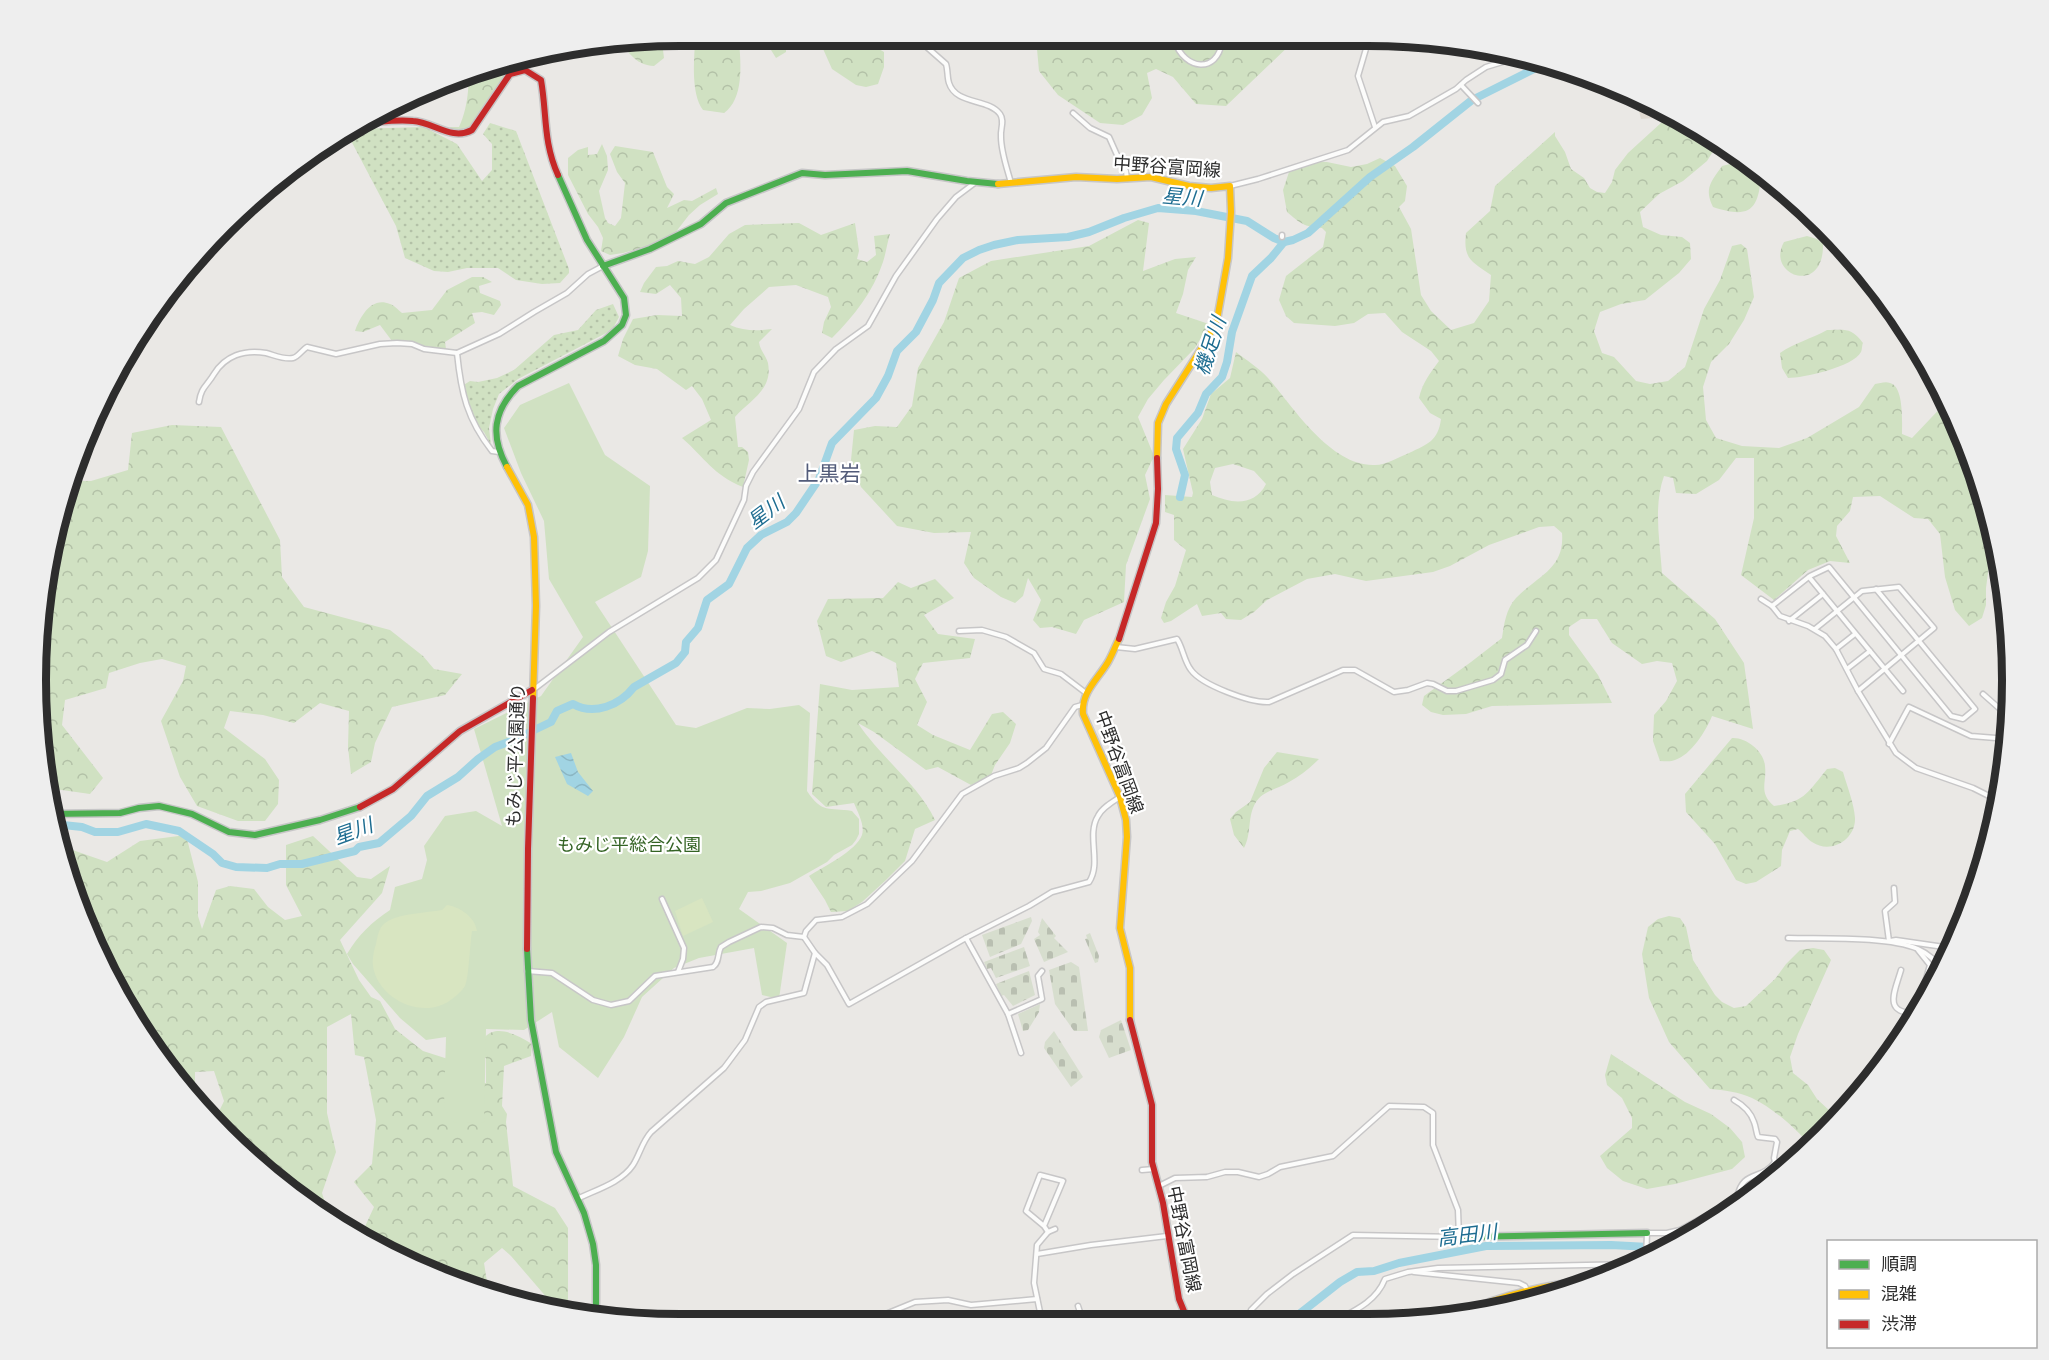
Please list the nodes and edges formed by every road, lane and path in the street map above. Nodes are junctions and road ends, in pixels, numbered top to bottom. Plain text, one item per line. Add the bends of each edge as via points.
1 (926, 46) edge
2 (1177, 46) edge
3 (1221, 46) edge
4 (1367, 46) edge
5 (1504, 62) edge
6 (1461, 85) junction
7 (1478, 103) dead end
8 (1073, 113) dead end
9 (380, 122) edge
10 (1375, 128) junction
11 (1127, 179) junction
12 (976, 182) junction
13 (1011, 183) junction
14 (1230, 186) junction
15 (603, 266) junction
16 (457, 353) junction
17 (199, 402) dead end
18 (500, 452) junction
19 (1809, 577) junction
20 (1876, 590) junction
21 (1822, 594) junction
22 (1853, 598) junction
23 (1761, 599) dead end
24 (1772, 606) junction
25 (1837, 611) junction
26 (1789, 621) junction
27 (1814, 630) junction
28 (958, 631) dead end
29 (1536, 631) dead end
30 (1856, 634) junction
31 (1918, 641) junction
32 (1116, 647) junction
33 (1836, 649) junction
34 (1870, 651) junction
35 (1901, 655) junction
36 (1847, 669) junction
37 (1885, 669) junction
38 (532, 690) junction
39 (1858, 691) junction
40 (1903, 691) dead end
41 (1086, 693) junction
42 (1983, 694) dead end
43 (1082, 705) junction
44 (2001, 710) edge
45 (1999, 738) edge
46 (1889, 744) junction
47 (1120, 797) junction
48 (1991, 797) edge
49 (61, 814) edge
50 (1894, 888) dead end
51 (662, 899) dead end
52 (804, 937) junction
53 (966, 938) junction
54 (1788, 938) dead end
55 (1887, 941) junction
56 (1943, 947) edge
57 (1917, 948) junction
58 (816, 953) junction
59 (1935, 963) edge
60 (1901, 970) dead end
61 (1042, 971) dead end
62 (527, 972) junction
63 (678, 973) junction
64 (1924, 985) edge
65 (1909, 1012) edge
66 (1008, 1014) junction
67 (1021, 1053) dead end
68 (1734, 1100) dead end
69 (1775, 1162) junction
70 (1780, 1162) edge
71 (1154, 1169) junction
72 (1142, 1170) dead end
73 (1159, 1186) junction
74 (1737, 1195) edge
75 (576, 1200) junction
76 (1717, 1209) edge
77 (1044, 1226) junction
78 (1055, 1229) dead end
79 (1674, 1232) junction
80 (1048, 1233) junction
81 (1678, 1233) edge
82 (1647, 1234) junction
83 (1167, 1236) junction
84 (1462, 1237) junction
85 (1646, 1249) edge
86 (1037, 1254) junction
87 (1612, 1264) edge
88 (1407, 1272) junction
89 (1565, 1282) edge
90 (1527, 1290) junction
91 (1504, 1298) edge
92 (1037, 1299) junction
93 (1078, 1306) dead end
94 (596, 1308) edge
95 (886, 1314) edge
96 (1040, 1314) edge
97 (1081, 1314) edge
98 (1185, 1314) edge
99 (1250, 1314) edge
100 (1348, 1314) edge

1 - 13 street via 946,64 952,89 999,114
2 - 3 street via 1185,59 1201,65 1213,60
4 - 10 street via 1358,76
5 - 6 street via 1486,67
6 - 7 street
6 - 10 street via 1409,116
8 - 11 street via 1090,128 1109,137 1122,158 1120,164
9 - 15 main road via 423,122 459,135 468,133 510,74 525,70 532,73 541,80 547,144 553,164
10 - 14 street via 1348,150
11 - 13 main road, 中野谷富岡線 via 1083,177
11 - 14 main road, 中野谷富岡線 via 1159,178 1195,187
12 - 13 main road, 中野谷富岡線
12 - 15 main road, 中野谷富岡線 via 907,171 796,174 726,203 701,224 650,249
12 - 38 street via 937,219 890,286 868,326 836,349 814,372 799,408 753,472 716,560 698,578 609,632
14 - 32 main road, 中野谷富岡線 via 1225,277 1217,320 1158,423 1156,523
15 - 16 street via 499,334
15 - 18 main road, もみじ平公園通り via 624,298 626,318 606,339 512,392 497,417 496,441
16 - 17 street via 397,343 336,354 307,346 290,358 244,353 220,364 202,388
16 - 18 street via 460,386 470,417 492,451
18 - 38 main road, もみじ平公園通り via 525,499 534,537
19 - 21 street
19 - 22 street via 1829,567
19 - 24 street
20 - 22 street via 1862,591
20 - 31 street
20 - 31 street via 1899,587 1934,628
21 - 25 street
21 - 26 street
22 - 25 street
22 - 35 street
23 - 24 street
24 - 26 street
25 - 27 street
25 - 30 street
26 - 27 street
27 - 33 street
28 - 41 street via 982,630 1006,637 1034,653 1044,669 1061,674
29 - 32 street via 1527,645 1505,660 1501,674 1456,691 1447,692 1428,683 1394,692 1350,669 1269,702 1227,693 1191,671 1177,639 1130,649
30 - 33 street
30 - 34 street
31 - 35 street
31 - 35 street via 1975,709 1963,719 1951,716
32 - 41 main road, 中野谷富岡線
33 - 36 street
34 - 36 street
34 - 37 street
35 - 37 street
36 - 39 street
37 - 39 street
37 - 40 street
38 - 49 main road via 458,732 383,796 340,814 244,835 192,814 159,806 120,813
38 - 62 main road, もみじ平公園通り
39 - 46 street
41 - 43 main road, 中野谷富岡線
42 - 44 street
43 - 47 main road, 中野谷富岡線 via 1088,728
43 - 52 street via 1075,707 1046,748 1027,763 962,794 912,861 867,904 842,917 816,920
45 - 46 street via 1971,736 1909,707
46 - 48 street via 1916,768
47 - 53 street via 1100,812 1095,822 1089,882 1052,892
47 - 71 main road, 中野谷富岡線 via 1127,837 1120,928 1130,968 1130,1018 1152,1105
50 - 55 street via 1895,902 1885,911
51 - 63 street via 684,948
52 - 58 street
52 - 63 street via 756,928 722,947 713,967
53 - 58 street via 849,1004
53 - 66 street
54 - 55 street
55 - 56 street
55 - 57 street
57 - 59 street
57 - 64 street via 1930,965
58 - 75 street via 804,993 759,1006 745,1040 724,1068 644,1139 634,1164 625,1174
60 - 65 street via 1893,1006
61 - 66 street via 1038,976 1042,999
62 - 63 street via 552,973 593,1000 611,1005 629,1001 655,976
62 - 75 main road, もみじ平公園通り via 531,1020 556,1152
66 - 67 street
68 - 69 street via 1751,1117 1758,1137 1777,1142
69 - 70 street
69 - 74 street via 1768,1170 1744,1180
71 - 72 street
71 - 73 main road, 中野谷富岡線
73 - 83 main road, 中野谷富岡線
73 - 84 street via 1175,1178 1225,1172 1259,1177 1280,1167 1324,1159 1333,1156 1389,1106 1424,1107 1433,1113 1433,1145 1458,1210
75 - 94 main road, もみじ平公園通り via 595,1250
76 - 79 street
77 - 77 street via 1026,1211 1040,1175 1063,1181
77 - 80 street
78 - 80 street
79 - 81 street
79 - 82 street
80 - 86 street via 1037,1245
82 - 84 main road
82 - 85 street
83 - 86 street
83 - 98 main road, 中野谷富岡線
84 - 99 street via 1353,1235 1293,1274 1262,1298
86 - 92 street
87 - 88 street
88 - 90 street via 1519,1283
88 - 100 street via 1386,1279 1372,1301
89 - 90 main road
90 - 91 main road
92 - 95 street via 971,1305 948,1300 915,1302
92 - 96 street
93 - 97 street

